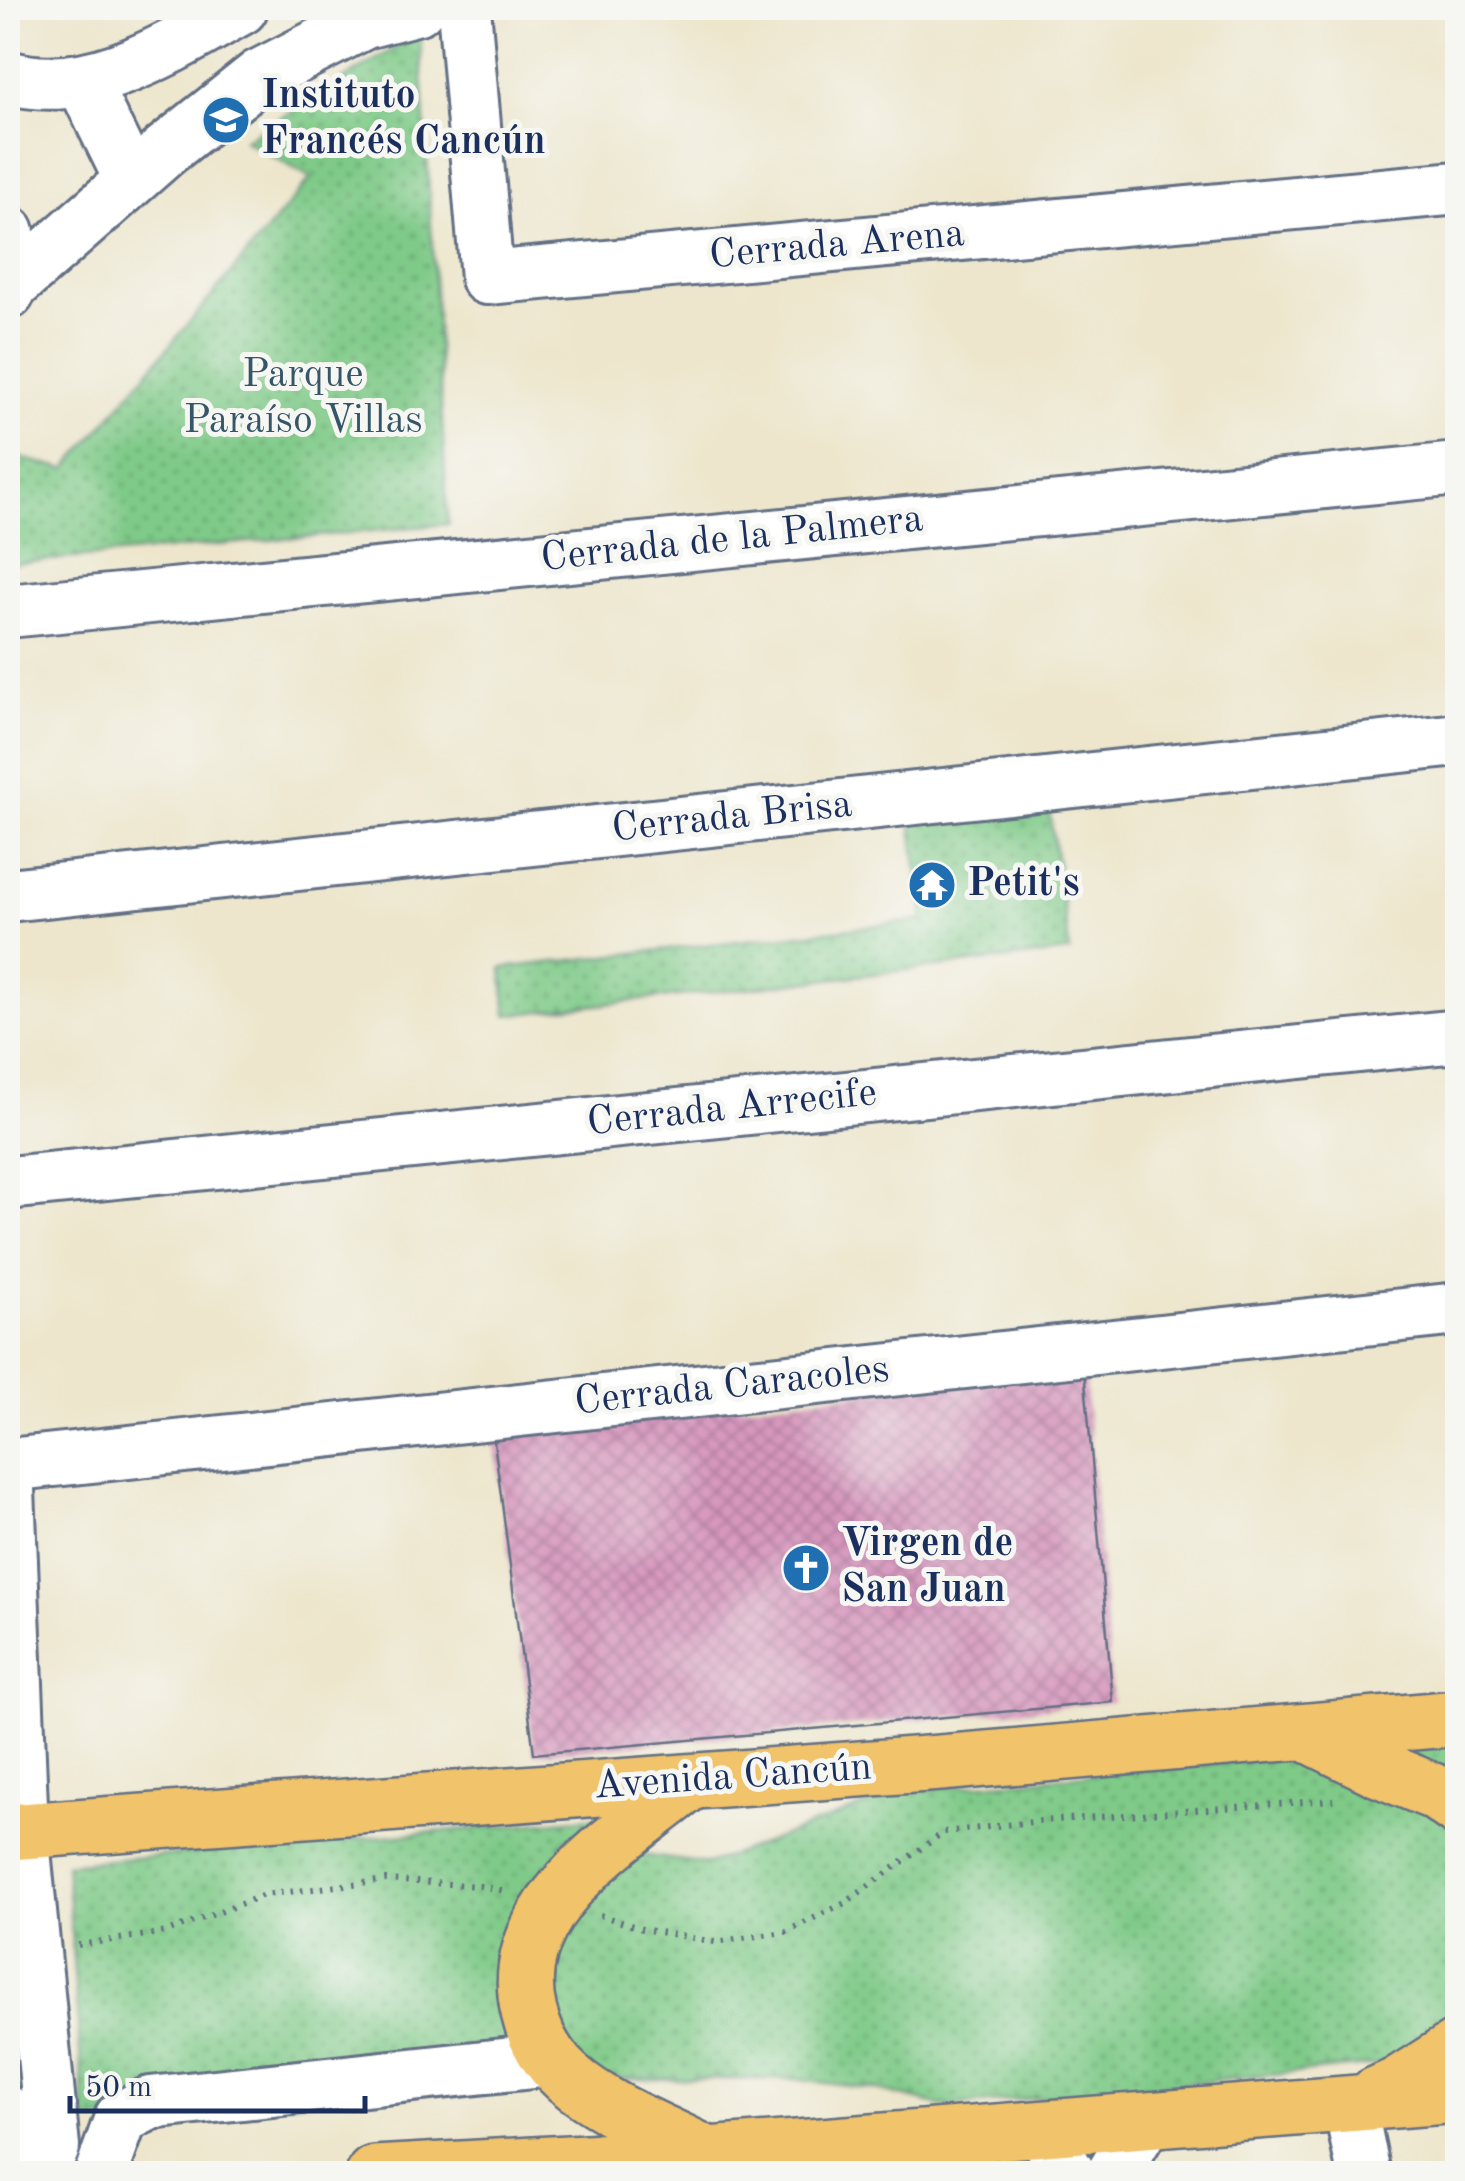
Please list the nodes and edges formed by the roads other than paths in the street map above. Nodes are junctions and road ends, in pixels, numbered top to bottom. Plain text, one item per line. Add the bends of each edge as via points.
1 (241, 8) edge
2 (418, 8) edge
3 (464, 8) edge
4 (8, 77) edge
5 (82, 80) junction
6 (132, 180) junction
7 (1458, 188) edge
8 (8, 232) edge
9 (8, 290) edge
10 (1458, 469) edge
11 (8, 611) edge
12 (1458, 740) edge
13 (8, 895) edge
14 (1458, 1036) edge
15 (8, 1183) edge
16 (1458, 1308) edge
17 (8, 1464) edge
18 (8, 1489) edge
19 (1458, 1718) edge
20 (1306, 1733) junction
21 (690, 1782) junction
22 (1458, 1808) edge
23 (15, 1831) edge
24 (1458, 2046) edge
25 (551, 2060) junction
26 (1458, 2095) edge
27 (1350, 2106) junction
28 (8, 2113) edge
29 (1145, 2122) junction
30 (1055, 2152) edge
31 (710, 2164) edge
32 (488, 2170) edge
33 (376, 2173) edge
34 (15, 2174) edge
35 (42, 2174) edge
36 (101, 2174) edge
37 (1113, 2174) edge
38 (1364, 2174) edge

1 - 5 street via 150,58
2 - 6 street via 365,22 259,76
3 - 7 street, Cerrada Arena via 487,278
4 - 5 street via 26,83
5 - 6 street
6 - 9 street
8 - 9 street
10 - 11 street, Cerrada de la Palmera
12 - 13 street, Cerrada Brisa
14 - 15 street, Cerrada Arrecife
16 - 17 street, Cerrada Caracoles
18 - 23 street
19 - 20 main road, Avenida Cancún
20 - 21 main road, Avenida Cancún
20 - 22 main road
21 - 23 main road, Avenida Cancún
21 - 25 main road via 580,1870 536,1932 524,1990
23 - 35 street via 53,2147
24 - 27 main road
25 - 31 main road via 590,2094
25 - 36 street via 150,2103 121,2118
26 - 27 main road
27 - 29 main road
27 - 38 street
28 - 34 street
29 - 30 main road
29 - 37 street
30 - 31 main road
31 - 32 main road
32 - 33 main road

